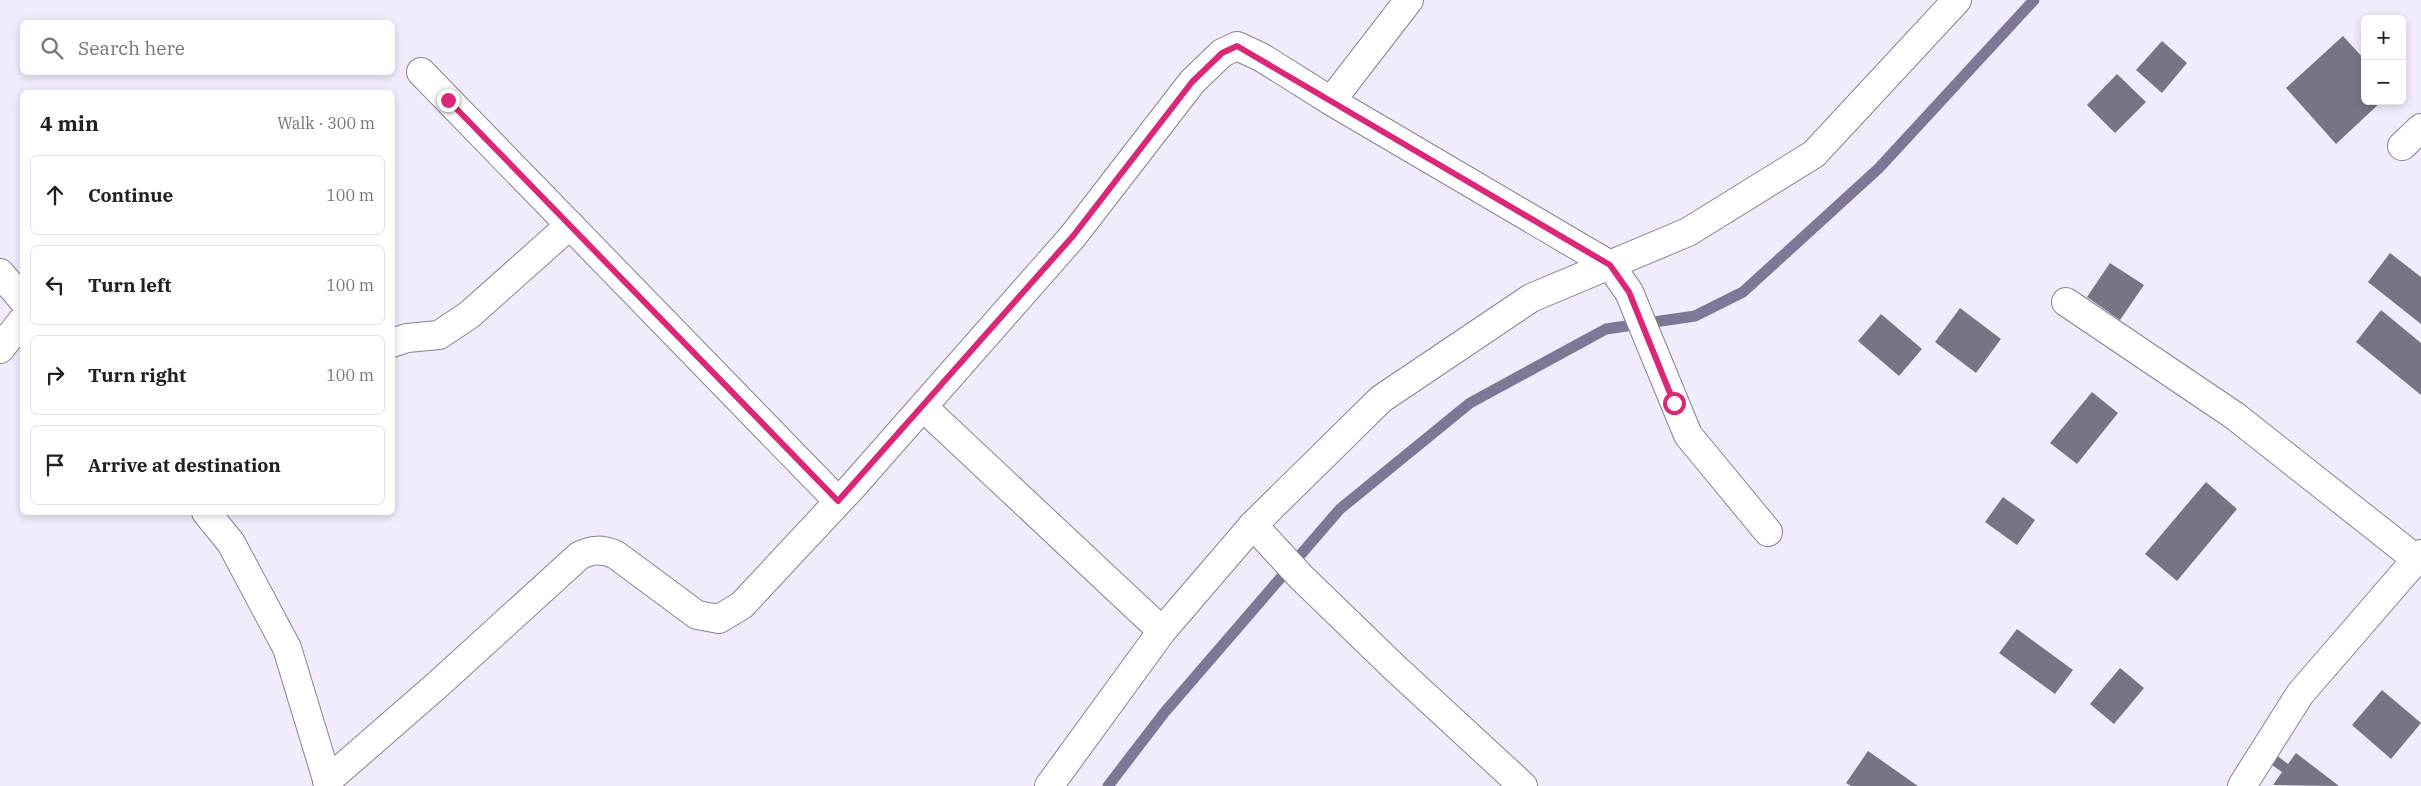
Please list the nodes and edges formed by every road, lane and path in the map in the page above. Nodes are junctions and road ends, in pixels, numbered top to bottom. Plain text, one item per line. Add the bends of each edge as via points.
1 (1408, 0) edge
2 (1949, 3) edge
3 (421, 72) dead end
4 (1331, 101) junction
5 (570, 225) junction
6 (1610, 265) junction
7 (0, 273) edge
8 (20, 297) edge
9 (2066, 302) dead end
10 (20, 324) edge
11 (395, 342) edge
12 (0, 349) edge
13 (923, 407) junction
14 (838, 501) junction
15 (208, 515) edge
16 (1253, 525) junction
17 (1768, 532) dead end
18 (2418, 556) edge
19 (1162, 631) junction
20 (328, 783) edge
21 (1057, 783) edge
22 (1523, 786) edge
23 (2242, 786) edge

1 - 4 street
2 - 6 street via 1814,154 1688,232
3 - 5 street
4 - 6 street
4 - 13 street via 1237,46 1222,53 1192,82 1073,236
5 - 11 street via 462,320 439,334
5 - 14 street
6 - 16 street via 1531,298 1380,399
6 - 17 street via 1629,292 1688,435
7 - 8 street
9 - 18 street via 2235,416
10 - 12 street
13 - 14 street
13 - 19 street
14 - 20 street via 742,606 718,619 697,615 616,555 604,550 589,551 579,556
15 - 20 street via 231,543 287,648
16 - 19 street
16 - 22 street via 1301,577 1394,667
18 - 23 street via 2300,694
19 - 21 street

